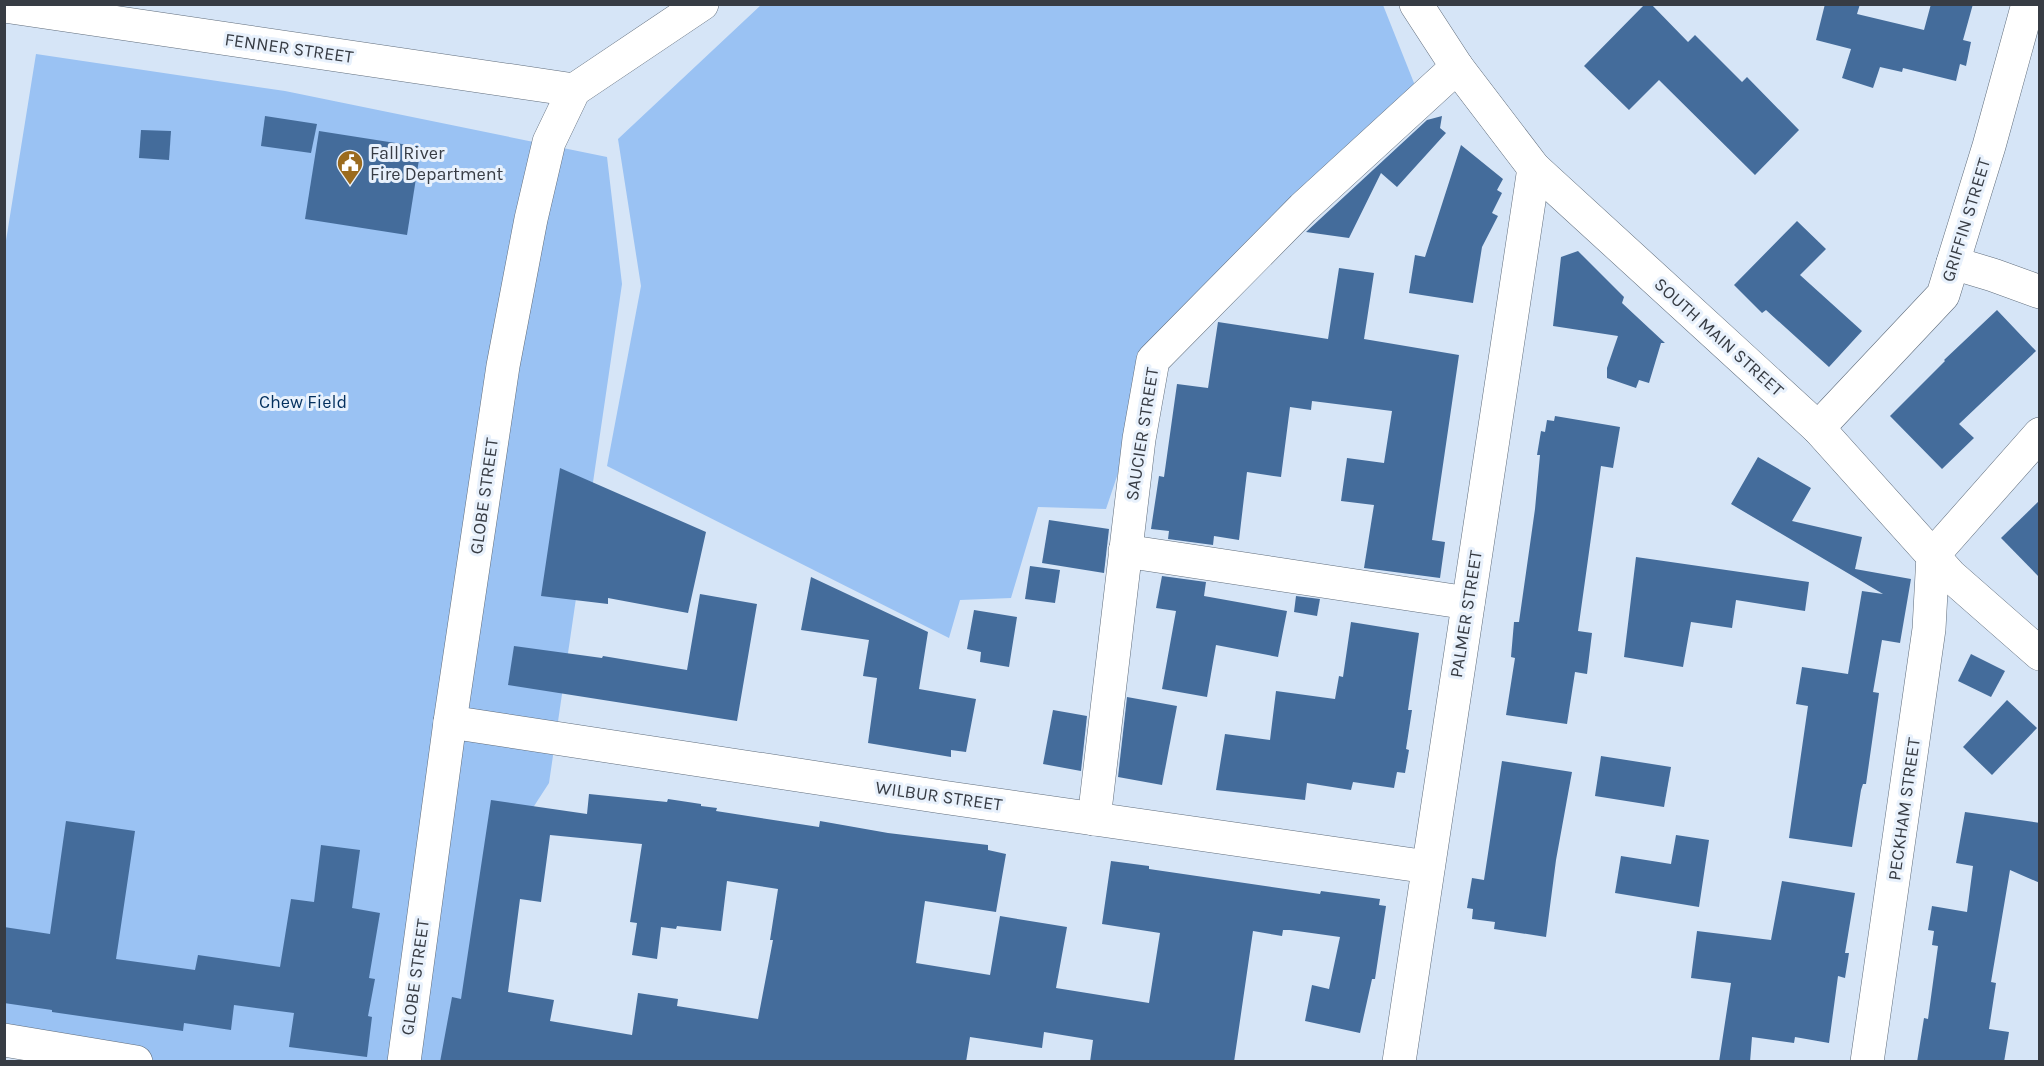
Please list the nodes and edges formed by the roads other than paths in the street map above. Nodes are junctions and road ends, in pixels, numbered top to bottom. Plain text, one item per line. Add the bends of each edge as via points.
1 (702, 4) edge
2 (1416, 4) edge
3 (2028, 4) edge
4 (4, 6) edge
5 (1457, 67) junction
6 (574, 90) junction
7 (1534, 168) junction
8 (1953, 263) junction
9 (2040, 292) edge
10 (1818, 428) junction
11 (2040, 434) edge
12 (1125, 551) junction
13 (1932, 555) junction
14 (1468, 603) junction
15 (2040, 654) edge
16 (450, 722) junction
17 (1094, 819) junction
18 (1428, 867) junction
19 (4, 1040) edge
20 (136, 1062) edge
21 (404, 1062) edge
22 (1399, 1062) edge
23 (1867, 1062) edge

1 - 6 street, GLOBE STREET
2 - 5 street, SOUTH MAIN STREET
3 - 8 street, GRIFFIN STREET
4 - 6 street, FENNER STREET
5 - 7 street, SOUTH MAIN STREET
5 - 12 street, SAUCIER STREET via 1303,208 1153,360
6 - 16 street, GLOBE STREET via 549,141 531,219 503,366
7 - 10 street, SOUTH MAIN STREET
7 - 14 street, PALMER STREET
8 - 9 street
8 - 10 street, GRIFFIN STREET via 1943,295
10 - 13 street, SOUTH MAIN STREET
11 - 13 street
12 - 14 street
12 - 17 street, SAUCIER STREET
13 - 15 street, SOUTH MAIN STREET
13 - 23 street, PECKHAM STREET via 1929,629
14 - 18 street, PALMER STREET
16 - 17 street, WILBUR STREET
16 - 21 street, GLOBE STREET
17 - 18 street, WILBUR STREET
18 - 22 street, PALMER STREET
19 - 20 street

